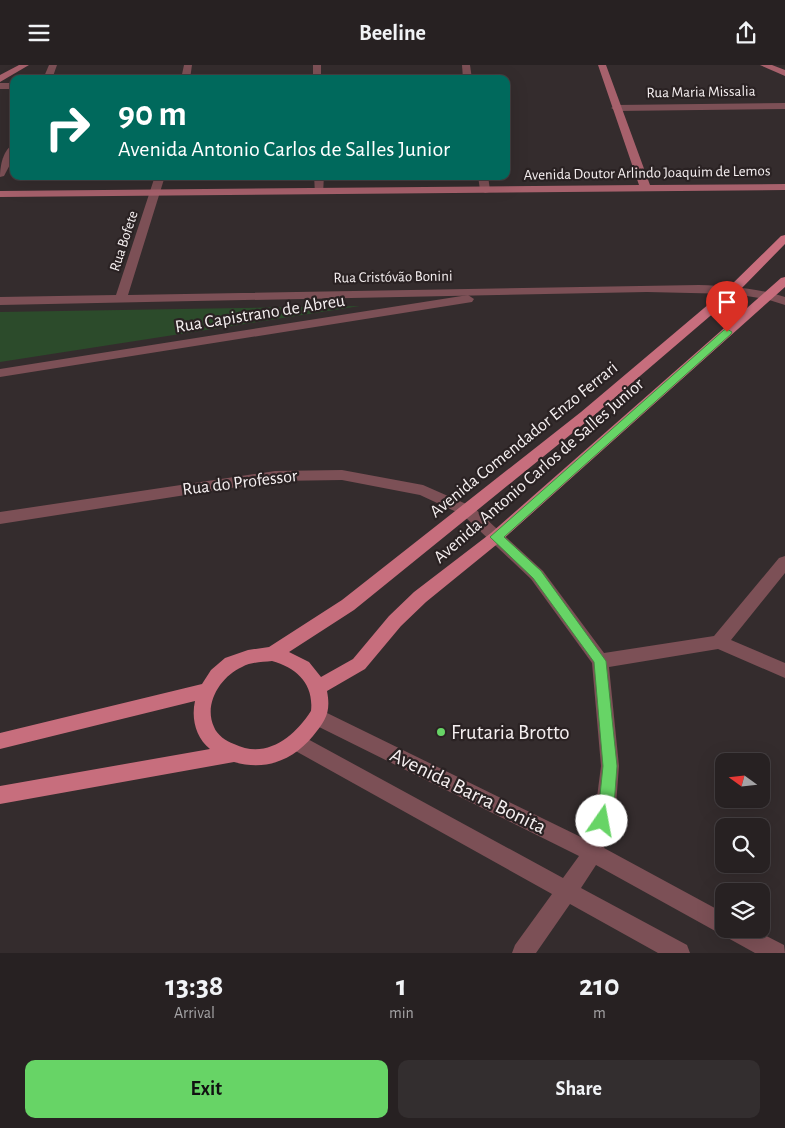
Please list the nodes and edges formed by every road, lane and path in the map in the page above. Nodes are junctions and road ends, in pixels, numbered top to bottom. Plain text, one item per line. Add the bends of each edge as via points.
1 (25, 65) edge
2 (602, 65) edge
3 (764, 65) edge
4 (785, 73) edge
5 (0, 79) edge
6 (785, 106) edge
7 (616, 108) junction
8 (10, 155) edge
9 (0, 174) edge
10 (159, 180) edge
11 (319, 180) edge
12 (484, 180) edge
13 (785, 187) edge
14 (646, 189) junction
15 (485, 190) junction
16 (319, 191) junction
17 (156, 193) junction
18 (0, 194) edge
19 (785, 238) edge
20 (785, 281) edge
21 (525, 290) junction
22 (733, 290) junction
23 (770, 295) junction
24 (121, 299) junction
25 (0, 301) edge
26 (785, 301) edge
27 (0, 373) edge
28 (468, 511) junction
29 (0, 518) edge
30 (496, 537) junction
31 (785, 562) edge
32 (719, 642) junction
33 (272, 654) junction
34 (600, 661) junction
35 (785, 671) edge
36 (318, 687) junction
37 (206, 691) junction
38 (317, 717) junction
39 (0, 741) edge
40 (298, 743) junction
41 (232, 754) junction
42 (0, 795) edge
43 (593, 853) junction
44 (566, 891) junction
45 (715, 919) edge
46 (748, 938) edge
47 (523, 953) edge
48 (679, 953) edge
49 (776, 953) edge

1 - 5 main road
2 - 7 main road
3 - 4 main road
6 - 7 street, Rua Maria Missalia
7 - 14 main road
8 - 9 street
10 - 17 street, Rua Bofete
11 - 16 street
12 - 15 street
13 - 14 main road, Avenida Doutor Arlindo Joaquim de Lemos
14 - 15 main road, Avenida Doutor Arlindo Joaquim de Lemos
15 - 16 main road, Avenida Doutor Arlindo Joaquim de Lemos
16 - 17 main road, Avenida Doutor Arlindo Joaquim de Lemos
17 - 18 main road, Avenida Doutor Arlindo Joaquim de Lemos
17 - 24 street, Rua Bofete
19 - 22 main road, Avenida Comendador Enzo Ferrari
20 - 23 main road, Avenida Antonio Carlos de Salles Junior
21 - 22 street, Rua Cristóvão Bonini via 647,287
21 - 24 street, Rua Cristóvão Bonini
21 - 27 street, Rua Capistrano de Abreu
22 - 23 street, Rua Cristóvão Bonini
22 - 28 main road, Avenida Comendador Enzo Ferrari
23 - 26 street, Rua Cristóvão Bonini
23 - 30 main road, Avenida Antonio Carlos de Salles Junior
24 - 25 street, Rua Cristóvão Bonini
28 - 29 street, Rua do Professor via 423,490 342,475 276,476
28 - 30 street, Rua do Professor
28 - 33 main road, Avenida Comendador Enzo Ferrari via 348,605
30 - 34 street, Rua do Professor via 537,575
30 - 36 main road, Avenida Antonio Carlos de Salles Junior via 420,597 359,664
31 - 32 street
32 - 34 street
32 - 35 street
33 - 36 main road via 288,657 301,665 312,675
33 - 37 main road via 240,659 214,678
34 - 43 street via 610,766 606,805
36 - 38 main road via 320,710
37 - 39 main road
37 - 41 main road via 202,721 218,746
38 - 40 main road
38 - 43 street, Avenida Barra Bonita
40 - 41 main road via 266,757
40 - 44 street
41 - 42 main road
43 - 44 street
43 - 45 street, Avenida Barra Bonita
44 - 47 street
44 - 48 street
46 - 49 street

